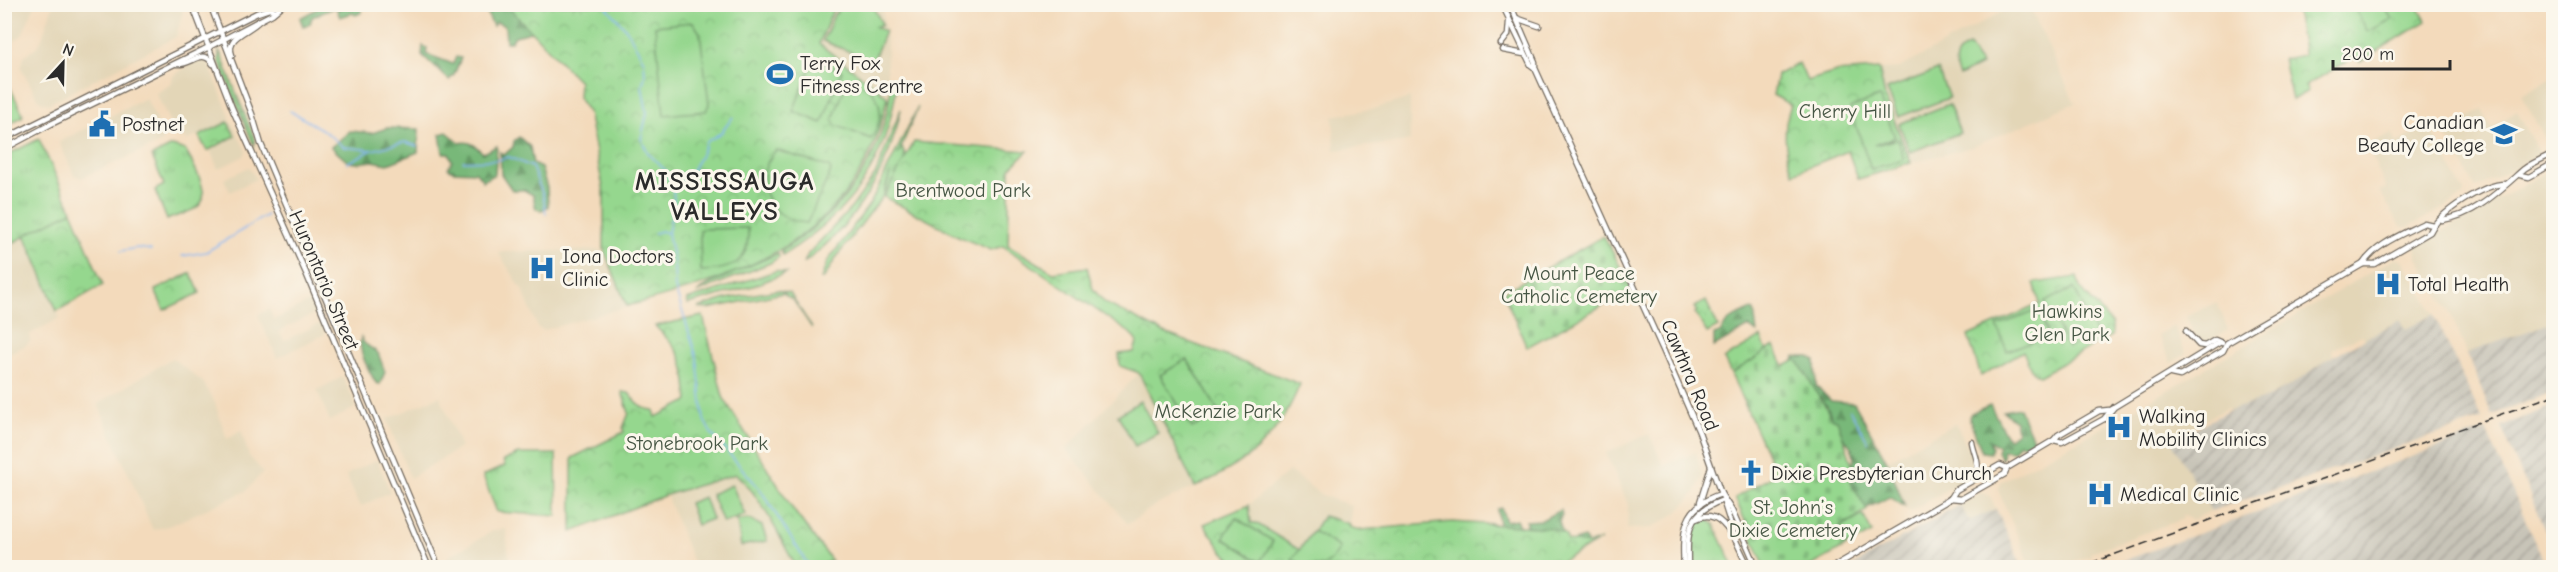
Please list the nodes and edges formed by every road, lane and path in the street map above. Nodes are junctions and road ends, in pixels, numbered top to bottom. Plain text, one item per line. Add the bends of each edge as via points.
1 (192, 4) edge
2 (210, 4) edge
3 (284, 4) edge
4 (1502, 4) edge
5 (1510, 4) edge
6 (274, 10) junction
7 (1516, 18) junction
8 (1509, 20) junction
9 (259, 21) junction
10 (1539, 26) dead end
11 (220, 33) junction
12 (206, 40) junction
13 (223, 40) junction
14 (1501, 44) dead end
15 (209, 47) junction
16 (1503, 50) dead end
17 (1526, 56) junction
18 (177, 64) junction
19 (1535, 68) junction
20 (222, 82) junction
21 (242, 92) junction
22 (4, 139) edge
23 (4, 149) edge
24 (2553, 153) edge
25 (2553, 163) edge
26 (2520, 175) junction
27 (2505, 184) junction
28 (2442, 220) junction
29 (2433, 225) junction
30 (2362, 264) junction
31 (2186, 331) dead end
32 (2219, 343) junction
33 (2227, 343) junction
34 (2171, 374) junction
35 (2109, 410) junction
36 (2054, 440) junction
37 (1972, 441) dead end
38 (1712, 467) junction
39 (2007, 468) junction
40 (1966, 484) junction
41 (1721, 494) junction
42 (1951, 498) junction
43 (1723, 500) junction
44 (1696, 509) junction
45 (1693, 520) junction
46 (1736, 541) junction
47 (429, 567) edge
48 (439, 567) edge
49 (1684, 567) edge
50 (1688, 567) edge
51 (1749, 567) edge
52 (1757, 567) edge
53 (1831, 567) edge

1 - 12 main road, Hurontario Street
2 - 11 main road, Hurontario Street
3 - 6 main road
4 - 8 main road, Cawthra Road
5 - 7 main road, Cawthra Road
6 - 9 main road
6 - 11 main road via 263,11
7 - 10 main road
7 - 19 main road, Cawthra Road
8 - 14 main road via 1508,35
8 - 17 main road, Cawthra Road
9 - 13 main road
9 - 21 main road via 236,37 230,47
11 - 12 main road
11 - 13 main road, Hurontario Street
12 - 15 main road, Hurontario Street
12 - 22 main road
13 - 15 main road
13 - 21 main road, Hurontario Street
15 - 18 main road
15 - 20 main road, Hurontario Street
16 - 17 main road
17 - 19 main road, Cawthra Road
18 - 20 main road via 200,56 209,58
18 - 23 main road
19 - 38 main road, Cawthra Road via 1660,342
20 - 47 main road, Hurontario Street
21 - 48 main road, Hurontario Street
24 - 26 main road
25 - 26 main road via 2529,177
26 - 27 main road
27 - 28 main road via 2498,194 2455,218
27 - 28 main road via 2493,184 2449,209
28 - 29 main road
29 - 30 main road via 2430,232 2375,264
29 - 30 main road via 2424,223 2369,254
30 - 33 main road
31 - 32 main road via 2197,345 2205,346 2214,340
32 - 33 main road
32 - 34 main road
33 - 34 main road via 2223,351 2180,376
34 - 35 main road
35 - 36 main road via 2099,411
35 - 36 main road via 2104,419 2062,442
36 - 39 main road
37 - 40 main road via 1978,468
38 - 41 main road, Cawthra Road
38 - 44 main road
39 - 40 main road via 2000,465
39 - 42 main road via 2006,474 1961,499
40 - 42 main road
41 - 43 main road, Cawthra Road
41 - 44 main road
42 - 53 main road
43 - 45 main road via 1705,508
43 - 46 main road, Cawthra Road
43 - 52 main road, Cawthra Road via 1732,511
44 - 49 main road via 1683,530
45 - 46 main road via 1707,515 1717,519
45 - 50 main road
46 - 51 main road, Cawthra Road

